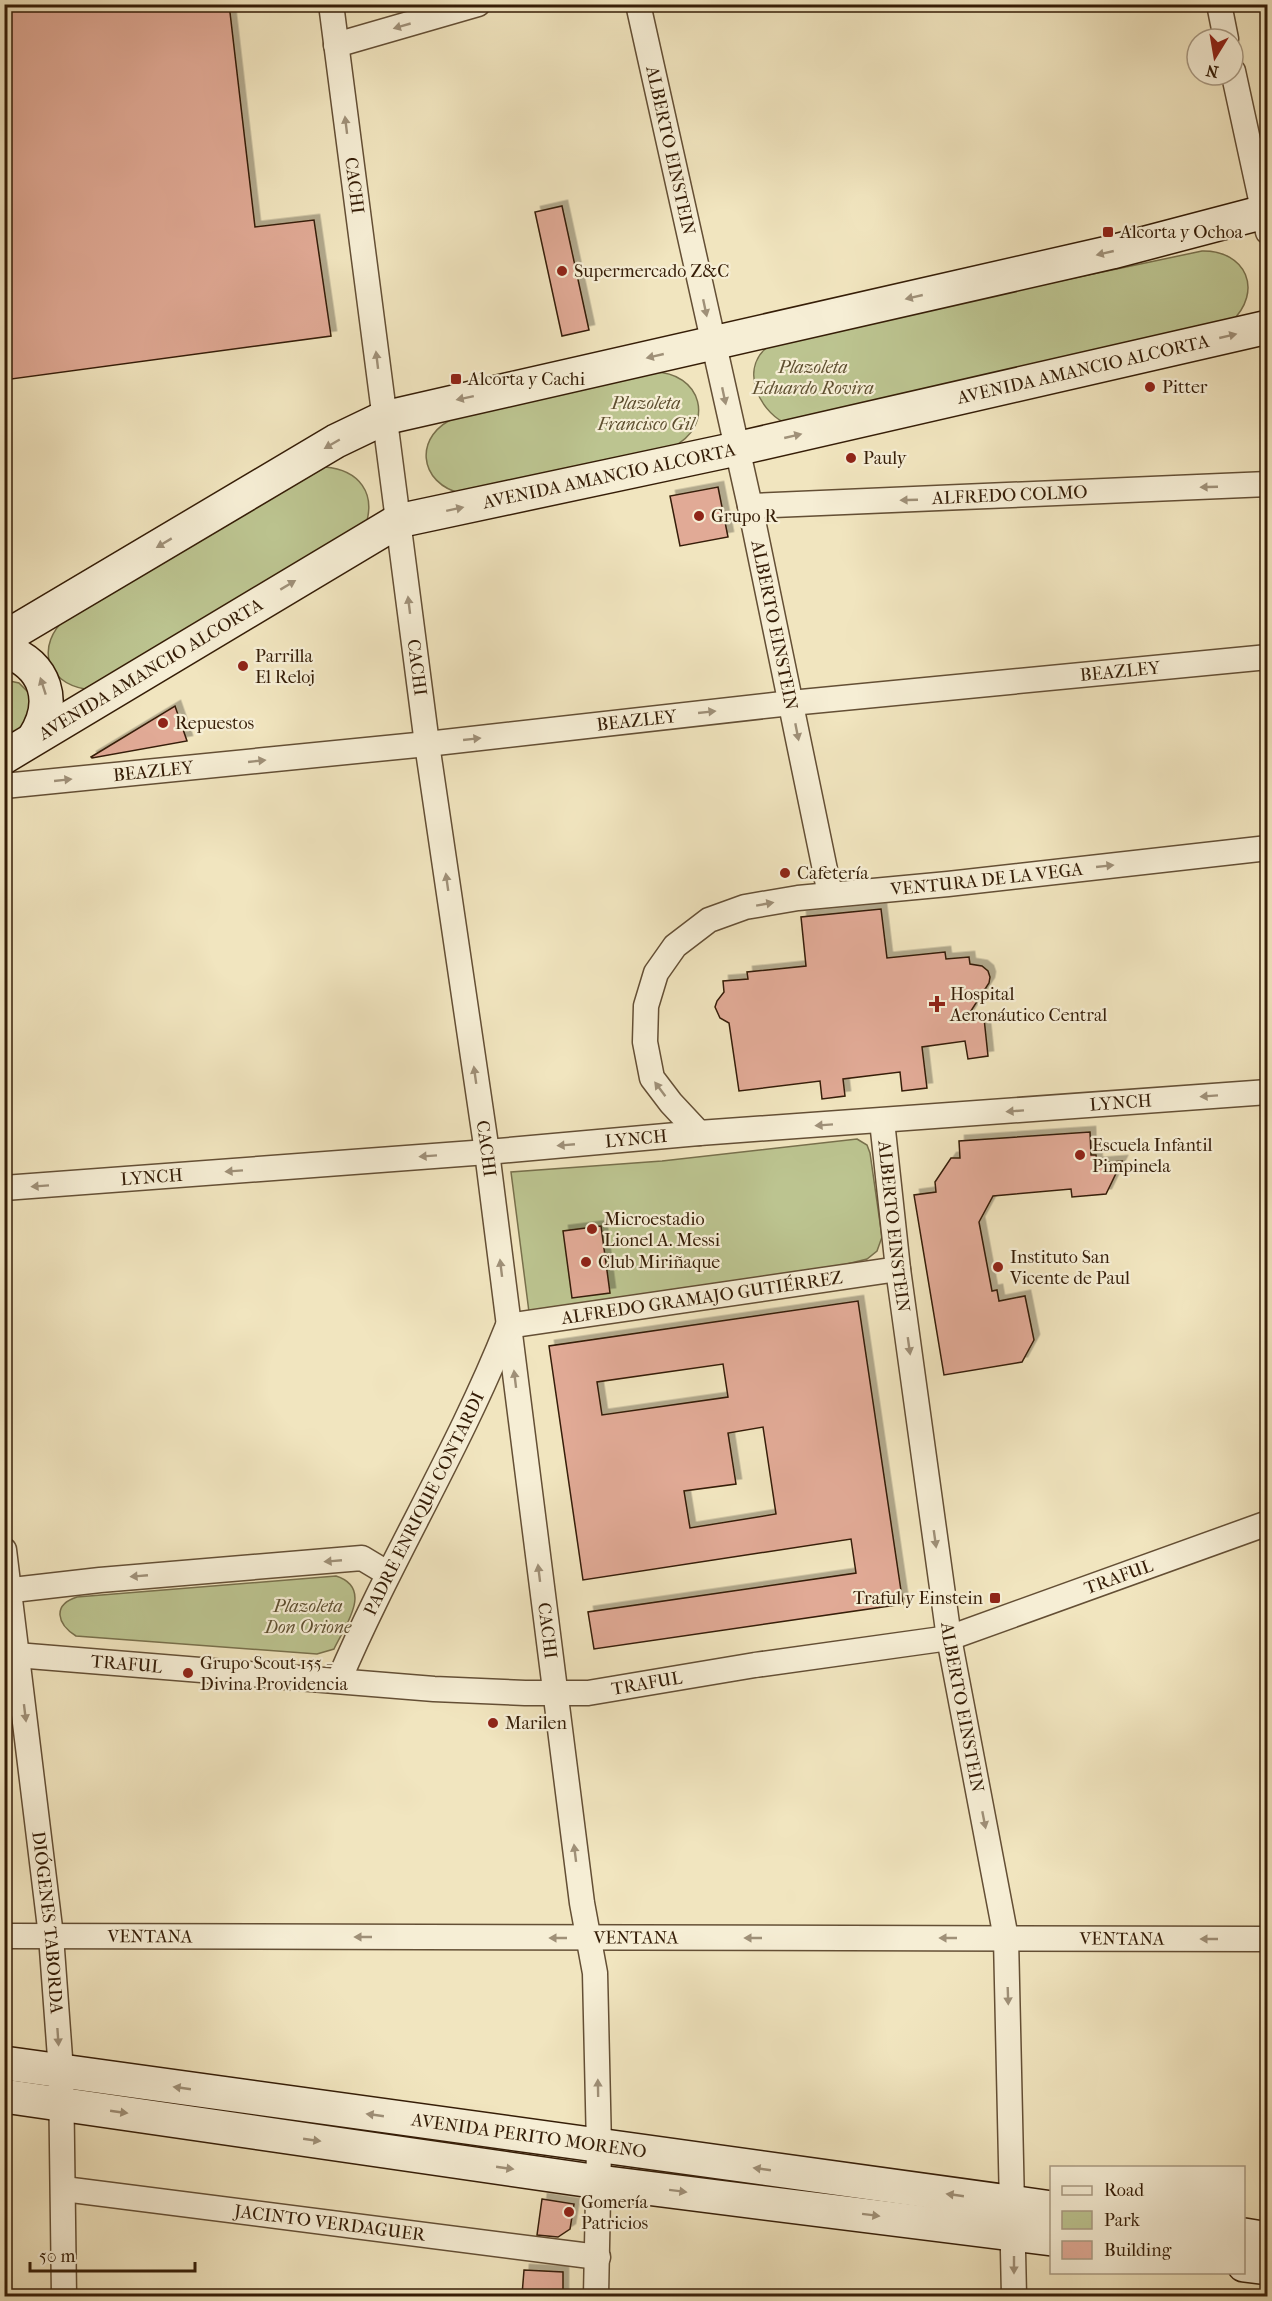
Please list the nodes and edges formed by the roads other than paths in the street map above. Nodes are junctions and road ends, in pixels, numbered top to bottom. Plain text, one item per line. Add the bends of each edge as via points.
1 (331, 4) edge
2 (478, 4) edge
3 (638, 4) edge
4 (1219, 4) edge
5 (1224, 27) edge
6 (336, 45) junction
7 (1237, 87) edge
8 (1266, 218) edge
9 (1268, 327) edge
10 (712, 343) junction
11 (384, 418) junction
12 (736, 449) junction
13 (1268, 484) edge
14 (750, 506) junction
15 (398, 521) junction
16 (4, 638) edge
17 (4, 650) edge
18 (1268, 657) edge
19 (791, 703) junction
20 (34, 738) junction
21 (427, 744) junction
22 (4, 757) edge
23 (4, 786) edge
24 (1268, 848) edge
25 (830, 894) junction
26 (1268, 1092) edge
27 (882, 1121) junction
28 (699, 1133) junction
29 (487, 1152) junction
30 (4, 1188) edge
31 (898, 1269) junction
32 (508, 1326) junction
33 (1268, 1523) edge
34 (4, 1550) edge
35 (387, 1573) junction
36 (7, 1591) edge
37 (949, 1638) junction
38 (11, 1655) edge
39 (339, 1680) junction
40 (555, 1693) junction
41 (4, 1936) edge
42 (51, 1936) junction
43 (589, 1938) junction
44 (1006, 1938) junction
45 (1268, 1940) edge
46 (4, 2063) edge
47 (61, 2071) junction
48 (4, 2096) edge
49 (61, 2104) junction
50 (599, 2147) junction
51 (599, 2182) junction
52 (64, 2189) junction
53 (1050, 2209) edge
54 (1014, 2218) junction
55 (1245, 2235) edge
56 (1050, 2238) edge
57 (1268, 2239) edge
58 (598, 2257) junction
59 (1245, 2265) edge
60 (1268, 2268) edge
61 (64, 2296) edge
62 (596, 2296) edge
63 (1014, 2296) edge

1 - 6 street, CACHI
2 -> 6 street
3 -> 10 street, ALBERTO EINSTEIN
4 - 5 street
11 -> 6 street, CACHI
7 - 8 street
8 -> 10 main road
12 -> 9 main road, AVENIDA AMANCIO ALCORTA
10 -> 11 main road
10 -> 12 street, ALBERTO EINSTEIN
11 - 15 street, CACHI
11 -> 16 main road via 336,441
12 - 14 street, ALBERTO EINSTEIN
15 -> 12 main road, AVENIDA AMANCIO ALCORTA
13 -> 14 street, ALFREDO COLMO
14 - 19 street, ALBERTO EINSTEIN
20 -> 15 main road, AVENIDA AMANCIO ALCORTA
21 -> 15 street, CACHI
20 -> 17 main road via 47,709 46,692 30,664
18 - 19 street, BEAZLEY
21 -> 19 street, BEAZLEY
19 -> 25 street, ALBERTO EINSTEIN
20 - 22 main road, AVENIDA AMANCIO ALCORTA
23 -> 21 street, BEAZLEY
29 -> 21 street, CACHI
25 -> 24 street, VENTURA DE LA VEGA
28 -> 25 street, VENTURA DE LA VEGA via 652,1078 645,1042 646,1006 656,973 675,946 709,920 745,907
26 -> 27 street, LYNCH
27 -> 28 street, LYNCH
27 - 31 street, ALBERTO EINSTEIN
28 -> 29 street, LYNCH
29 -> 30 street, LYNCH
32 -> 29 street, CACHI
31 - 32 street, ALFREDO GRAMAJO GUTIÉRREZ
31 -> 37 street, ALBERTO EINSTEIN
32 - 35 street, PADRE ENRIQUE CONTARDI via 487,1377
40 -> 32 street, CACHI
33 - 37 street, TRAFUL
34 - 36 street, DIÓGENES TABORDA
35 -> 36 street via 362,1558
35 - 39 street, PADRE ENRIQUE CONTARDI
36 - 38 street, DIÓGENES TABORDA
37 - 40 street, TRAFUL via 588,1693
37 -> 44 street, ALBERTO EINSTEIN
38 - 39 street, TRAFUL
38 -> 42 street, DIÓGENES TABORDA
39 - 40 street, TRAFUL via 434,1689
43 -> 40 street, CACHI
41 - 42 street, VENTANA
43 -> 42 street, VENTANA
42 -> 47 street, DIÓGENES TABORDA
44 -> 43 street, VENTANA
50 -> 43 street, CACHI via 595,1973
45 -> 44 street, VENTANA
44 -> 54 street, ALBERTO EINSTEIN
46 - 47 main road, AVENIDA PERITO MORENO
47 - 49 street, DIÓGENES TABORDA
50 -> 47 main road, AVENIDA PERITO MORENO
48 - 49 main road, AVENIDA PERITO MORENO
49 -> 51 main road, AVENIDA PERITO MORENO
49 - 52 street, DIÓGENES TABORDA
50 - 51 street, CACHI
54 -> 50 main road, AVENIDA PERITO MORENO
51 -> 54 main road, AVENIDA PERITO MORENO
51 - 58 street, CACHI
52 - 58 street, JACINTO VERDAGUER
52 - 61 street, DIÓGENES TABORDA
53 - 54 main road, AVENIDA PERITO MORENO
54 - 56 main road, AVENIDA PERITO MORENO
54 -> 63 street, ALBERTO EINSTEIN
55 - 57 main road
58 - 62 street, CACHI
59 - 60 main road

